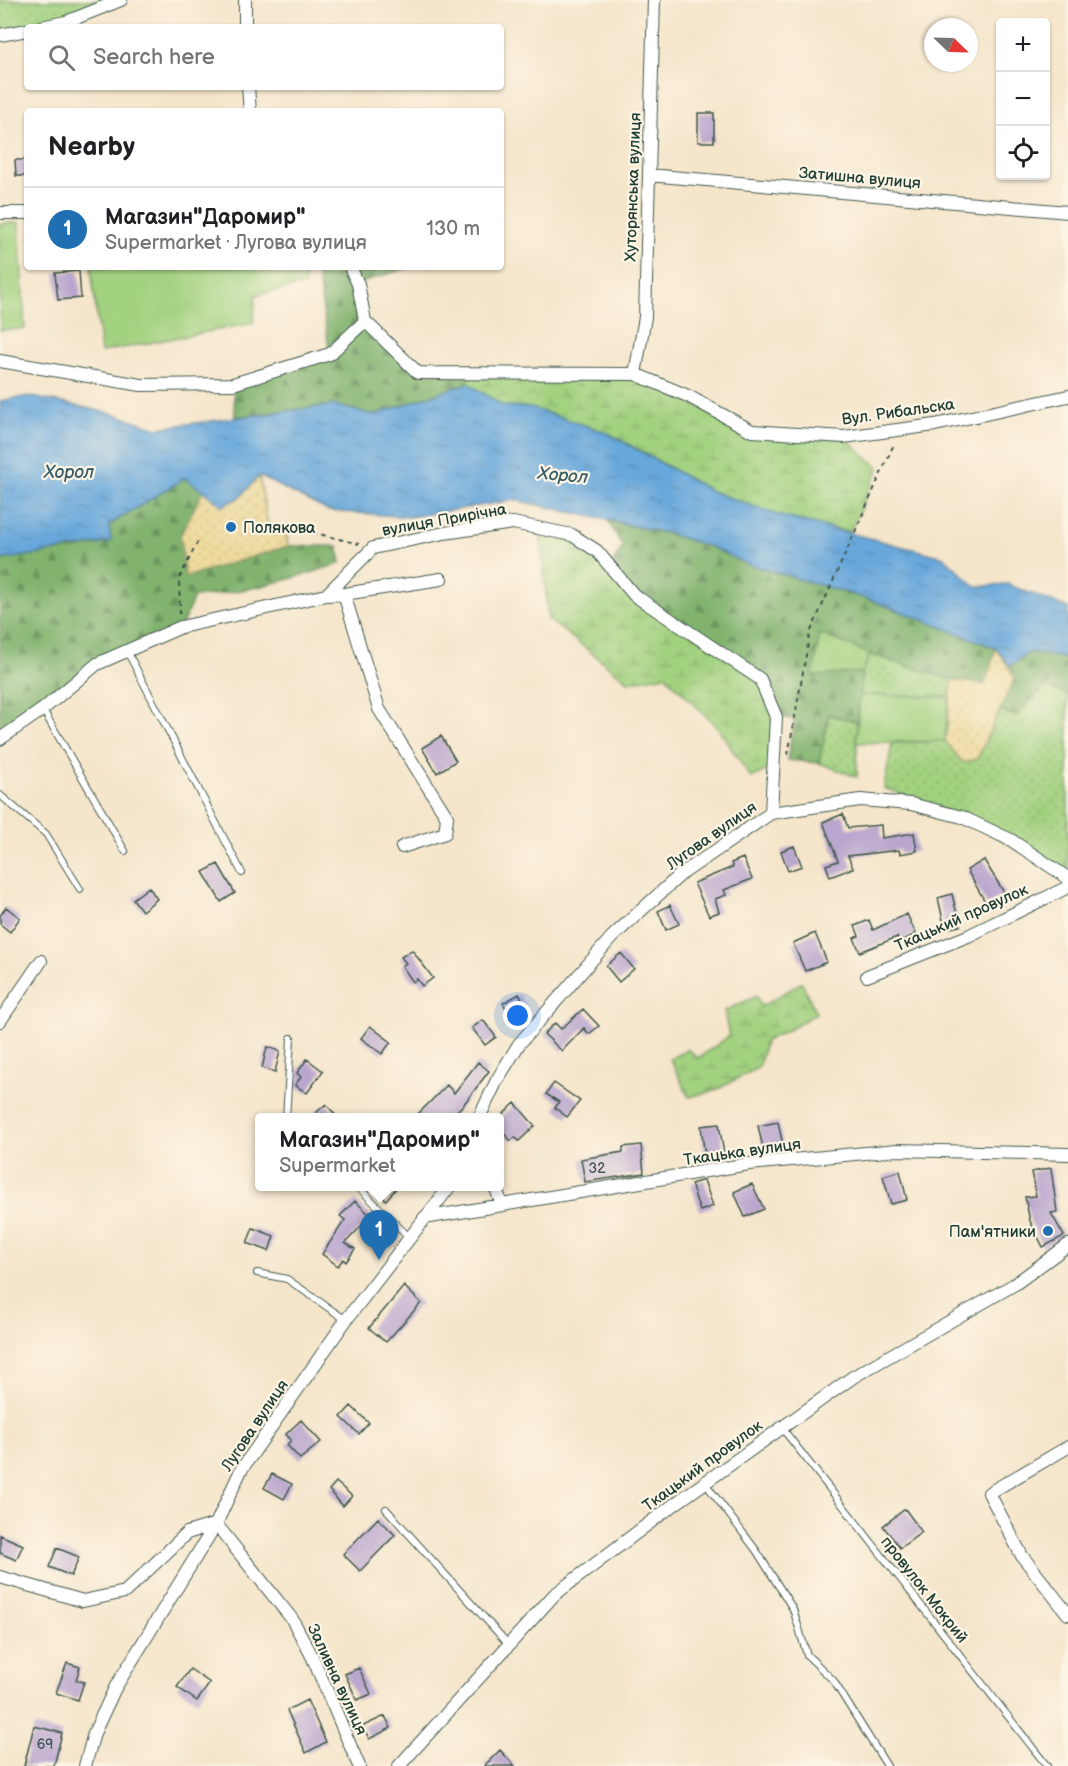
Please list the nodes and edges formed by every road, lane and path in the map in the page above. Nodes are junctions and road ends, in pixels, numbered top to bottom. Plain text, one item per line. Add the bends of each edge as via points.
1 (121, 0) edge
2 (245, 0) edge
3 (654, 0) edge
4 (56, 24) edge
5 (245, 24) edge
6 (24, 31) edge
7 (0, 35) edge
8 (248, 90) edge
9 (250, 108) edge
10 (649, 175) junction
11 (1068, 212) edge
12 (0, 213) edge
13 (24, 213) edge
14 (351, 270) edge
15 (365, 321) junction
16 (0, 362) edge
17 (635, 374) junction
18 (1068, 396) edge
19 (899, 430) junction
20 (268, 526) dead end
21 (198, 541) dead end
22 (373, 548) junction
23 (441, 579) dead end
24 (326, 594) junction
25 (344, 594) junction
26 (181, 627) junction
27 (127, 651) junction
28 (42, 710) junction
29 (0, 738) edge
30 (788, 760) dead end
31 (0, 795) edge
32 (771, 813) junction
33 (402, 847) dead end
34 (125, 851) dead end
35 (242, 873) dead end
36 (1063, 874) edge
37 (1068, 887) edge
38 (81, 889) dead end
39 (41, 961) dead end
40 (867, 976) dead end
41 (0, 1021) edge
42 (291, 1038) dead end
43 (286, 1113) edge
44 (480, 1113) edge
45 (1068, 1154) edge
46 (362, 1191) edge
47 (446, 1191) edge
48 (497, 1191) edge
49 (502, 1205) junction
50 (424, 1218) junction
51 (410, 1238) junction
52 (1068, 1245) edge
53 (257, 1273) dead end
54 (346, 1320) junction
55 (782, 1428) junction
56 (1068, 1446) edge
57 (705, 1483) junction
58 (386, 1509) dead end
59 (216, 1524) junction
60 (0, 1577) edge
61 (1068, 1614) edge
62 (508, 1645) junction
63 (84, 1766) edge
64 (359, 1766) edge
65 (399, 1766) edge
66 (888, 1766) edge
67 (1047, 1766) edge

1 - 4 street
2 - 5 street
3 - 10 street, Хуторянська вулиця
6 - 7 street
8 - 9 street
10 - 11 street, Затишна вулиця
10 - 17 street, Хуторянська вулиця via 645,317
12 - 13 street
14 - 15 street
15 - 16 street via 330,354 233,384 141,385
15 - 17 street via 418,373
17 - 19 street, Вул. Рибальска via 688,396 752,431 844,437
18 - 19 street, Вул. Рибальска
19 - 30 path via 810,633
20 - 22 path
21 - 26 path via 179,579
22 - 24 street, вулиця Прирічна
22 - 32 street, вулиця Прирічна via 444,532 513,523 572,535 597,551 634,595 760,679 776,717
23 - 25 street
24 - 25 street
24 - 26 street
25 - 33 street via 379,709 447,817 445,833
26 - 27 street
27 - 28 street via 97,664
27 - 35 lane
28 - 29 street
28 - 34 lane
31 - 38 lane via 46,834
32 - 36 street, Лугова вулиця via 860,800 911,804 962,817 1011,840
32 - 44 street, Лугова вулиця via 680,875 612,938 519,1044
37 - 40 street, Ткацький провулок via 968,936
39 - 41 street
42 - 43 lane
45 - 49 street, Ткацька вулиця via 897,1150 749,1164
46 - 51 lane
47 - 50 street, Лугова вулиця
48 - 49 street
49 - 50 street, Ткацька вулиця
50 - 51 street, Лугова вулиця
51 - 54 street, Лугова вулиця
52 - 55 street, Ткацький провулок via 1015,1284 853,1377
53 - 54 lane via 287,1279
54 - 59 street, Лугова вулиця via 241,1470
55 - 57 street, Ткацький провулок
55 - 67 lane, провулок Мокрий
56 - 61 street via 989,1493 1022,1556
57 - 62 street, Ткацький провулок via 554,1595
57 - 66 lane via 756,1550 793,1610 807,1655 833,1680
58 - 62 lane
59 - 60 street via 187,1533 125,1592 83,1601
59 - 63 street, Лугова вулиця via 115,1688
59 - 64 street, Заливна вулиця via 292,1619
62 - 65 street, Ткацький провулок

